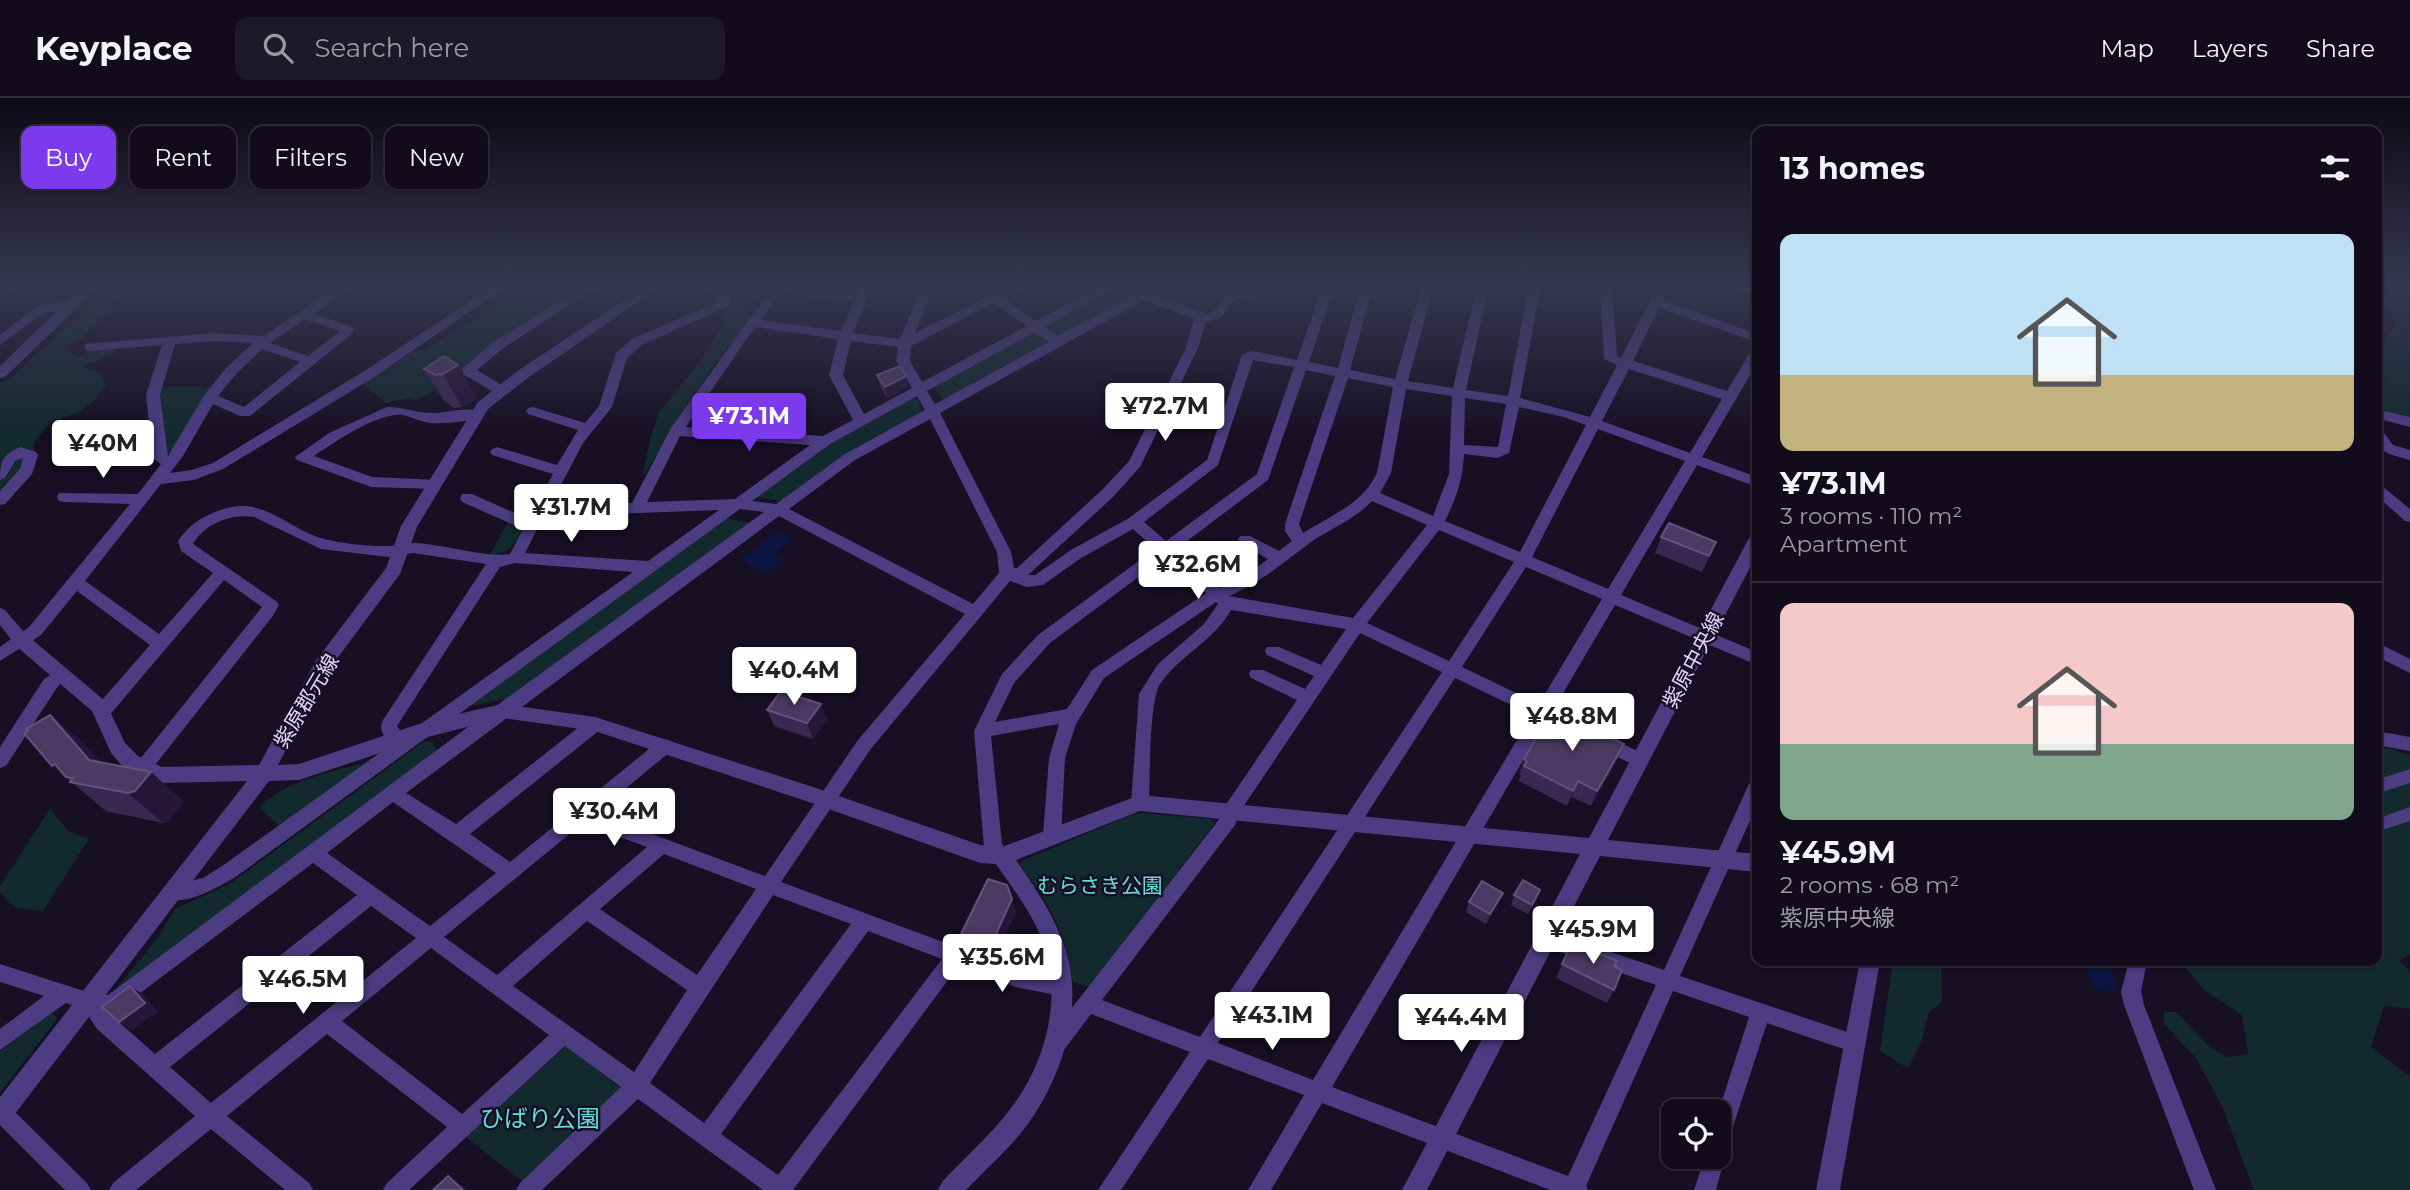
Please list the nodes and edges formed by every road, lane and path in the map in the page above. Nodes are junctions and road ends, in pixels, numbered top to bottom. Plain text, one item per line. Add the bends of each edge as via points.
1 (40, 336) edge
2 (272, 336) edge
3 (342, 336) edge
4 (427, 336) edge
5 (514, 336) edge
6 (584, 336) edge
7 (649, 336) edge
8 (743, 336) edge
9 (838, 336) edge
10 (908, 336) edge
11 (919, 336) edge
12 (1019, 336) edge
13 (1049, 336) edge
14 (1069, 336) edge
15 (1196, 336) edge
16 (1312, 336) edge
17 (1353, 336) edge
18 (1414, 336) edge
19 (1472, 336) edge
20 (1525, 336) edge
21 (1609, 336) edge
22 (1638, 336) edge
23 (845, 337) junction
24 (169, 342) junction
25 (262, 342) junction
26 (1058, 342) junction
27 (905, 344) junction
28 (90, 347) dead end
29 (1752, 360) edge
30 (310, 362) junction
31 (1625, 363) junction
32 (1303, 364) junction
33 (1343, 372) junction
34 (0, 374) edge
35 (1400, 384) junction
36 (500, 390) junction
37 (919, 391) junction
38 (1459, 392) junction
39 (209, 397) junction
40 (1730, 397) junction
41 (1513, 401) junction
42 (932, 410) junction
43 (533, 411) dead end
44 (477, 414) junction
45 (2382, 415) edge
46 (1595, 421) junction
47 (861, 422) junction
48 (2410, 422) edge
49 (587, 428) junction
50 (676, 431) junction
51 (2382, 440) edge
52 (825, 441) junction
53 (1457, 449) junction
54 (497, 452) dead end
55 (2410, 455) edge
56 (1695, 459) junction
57 (170, 463) junction
58 (560, 471) junction
59 (0, 475) edge
60 (157, 480) junction
61 (1752, 480) edge
62 (434, 484) junction
63 (2382, 491) edge
64 (1371, 495) junction
65 (64, 497) dead end
66 (467, 498) dead end
67 (141, 499) junction
68 (0, 500) edge
69 (738, 504) junction
70 (544, 505) junction
71 (637, 508) junction
72 (777, 509) junction
73 (2410, 517) edge
74 (1135, 522) junction
75 (1436, 524) junction
76 (530, 526) junction
77 (1245, 540) dead end
78 (1302, 542) junction
79 (1752, 548) edge
80 (1166, 549) junction
81 (401, 550) junction
82 (515, 558) junction
83 (1281, 559) junction
84 (1523, 560) junction
85 (495, 562) junction
86 (649, 567) junction
87 (223, 571) junction
88 (1007, 574) junction
89 (76, 582) junction
90 (1611, 598) junction
91 (1223, 599) junction
92 (976, 613) junction
93 (0, 614) edge
94 (1357, 625) junction
95 (1705, 637) junction
96 (22, 640) junction
97 (161, 643) junction
98 (1273, 651) dead end
99 (2382, 651) edge
100 (0, 655) edge
101 (1752, 657) edge
102 (2410, 667) edge
103 (1452, 671) junction
104 (1324, 673) junction
105 (1257, 674) dead end
106 (60, 675) junction
107 (1308, 698) junction
108 (502, 711) junction
109 (102, 712) junction
110 (1543, 713) junction
111 (1072, 715) junction
112 (595, 724) junction
113 (1567, 724) edge
114 (428, 729) junction
115 (982, 731) junction
116 (1591, 736) edge
117 (397, 739) junction
118 (2382, 739) edge
119 (2410, 744) edge
120 (665, 746) junction
121 (1640, 760) junction
122 (0, 761) edge
123 (142, 769) junction
124 (264, 773) junction
125 (2410, 776) edge
126 (2382, 785) edge
127 (393, 793) junction
128 (1752, 797) edge
129 (825, 799) junction
130 (1140, 803) junction
131 (1231, 811) junction
132 (2410, 814) edge
133 (581, 815) junction
134 (1352, 823) junction
135 (2382, 824) edge
136 (457, 834) junction
137 (1472, 835) junction
138 (1052, 836) junction
139 (661, 846) junction
140 (1594, 847) junction
141 (313, 853) junction
142 (1002, 856) junction
143 (1724, 860) junction
144 (1752, 863) edge
145 (511, 873) junction
146 (769, 886) junction
147 (173, 893) junction
148 (371, 895) junction
149 (585, 909) junction
150 (864, 921) junction
151 (429, 938) junction
152 (1546, 939) junction
153 (954, 956) junction
154 (1869, 966) edge
155 (2137, 966) edge
156 (0, 973) edge
157 (1670, 980) junction
158 (498, 986) junction
159 (1061, 987) junction
160 (699, 988) junction
161 (64, 993) junction
162 (90, 1002) junction
163 (1087, 1003) junction
164 (1761, 1012) junction
165 (327, 1022) junction
166 (565, 1033) junction
167 (0, 1041) edge
168 (1855, 1044) junction
169 (1203, 1047) junction
170 (1054, 1048) junction
171 (156, 1066) junction
172 (636, 1087) junction
173 (1318, 1091) junction
174 (1731, 1105) edge
175 (1, 1114) edge
176 (211, 1116) junction
177 (462, 1126) junction
178 (707, 1136) junction
179 (1441, 1139) junction
180 (1711, 1169) edge
181 (536, 1187) edge
182 (80, 1190) edge
183 (120, 1190) edge
184 (302, 1190) edge
185 (394, 1190) edge
186 (780, 1190) edge
187 (950, 1190) edge
188 (1109, 1190) edge
189 (1259, 1190) edge
190 (1414, 1190) edge
191 (1575, 1190) edge
192 (1705, 1190) edge
193 (1828, 1190) edge
194 (2205, 1190) edge

1 - 34 street
2 - 25 street
3 - 30 street
4 - 60 street via 218,466
5 - 36 street via 468,371
6 - 36 street, 紫原郡元線
7 - 49 street via 621,356 605,407
8 - 50 street
9 - 23 street
10 - 27 street
11 - 27 street
12 - 37 street
13 - 26 street
14 - 26 street
15 - 88 street via 1135,464 1096,507 1021,573
16 - 32 street
17 - 33 street
18 - 35 street
19 - 38 street
20 - 41 street
21 - 31 street via 1611,359
22 - 31 street
23 - 27 street
23 - 47 street via 836,376
24 - 25 street via 215,337
24 - 28 street
24 - 57 street via 153,395 160,457
25 - 30 street
25 - 39 street
26 - 42 street
27 - 37 street via 903,361
29 - 40 street
30 - 39 street via 245,413
31 - 40 street
31 - 46 street
32 - 33 street
32 - 74 street via 1252,355 1247,358 1213,462
32 - 80 street via 1263,477
33 - 35 street
33 - 78 street via 1292,524
35 - 38 street
35 - 64 street via 1384,473
36 - 44 street, 紫原郡元線
37 - 42 street
37 - 47 street
38 - 41 street
38 - 53 street
39 - 57 street
40 - 56 street
41 - 46 street
41 - 53 street via 1504,450
42 - 72 street via 850,457
42 - 88 street via 1004,552
43 - 49 street
44 - 62 street, 紫原郡元線
44 - 62 street via 430,418 387,411 302,457 371,482
45 - 48 street
46 - 56 street
46 - 84 street
47 - 52 street
49 - 58 street
50 - 52 street
50 - 71 street
51 - 55 street via 2388,448
52 - 69 street
53 - 75 street via 1452,487
54 - 58 street
56 - 61 street
56 - 90 street
57 - 60 street
58 - 70 street
59 - 68 street via 10,458 21,452 31,455 27,471
60 - 67 street
62 - 81 street, 紫原郡元線 via 409,526
63 - 73 street
64 - 75 street
64 - 78 street
65 - 67 street
66 - 76 street
67 - 89 street
69 - 71 street
69 - 72 street
69 - 86 street
70 - 71 street
70 - 76 street
72 - 92 street
72 - 108 street
74 - 80 street
74 - 88 street via 1038,581
75 - 84 street
75 - 94 street
76 - 82 street
77 - 83 street
78 - 83 street
79 - 95 street, 紫原中央線
80 - 91 street
80 - 115 street via 1034,649 1008,679
81 - 85 street via 484,557
81 - 87 street via 321,544 257,512 233,511 204,523 185,541 186,547
81 - 124 street, 紫原郡元線 via 389,578 321,667
82 - 85 street
82 - 86 street
83 - 91 street
84 - 90 street
84 - 103 street
85 - 117 street via 389,725
86 - 114 street
87 - 97 street
87 - 123 street via 271,605
88 - 92 street
89 - 96 street
89 - 97 street
90 - 95 street
90 - 110 street
91 - 94 street
91 - 111 street via 1212,597 1098,674
91 - 130 street via 1223,612 1196,643 1153,679 1147,694
92 - 129 street via 864,745
93 - 96 street
94 - 103 street
94 - 104 street
95 - 101 street
95 - 121 street, 紫原中央線
96 - 100 street
96 - 106 street
97 - 109 street
98 - 104 street
99 - 102 street
103 - 110 street
103 - 134 street
104 - 107 street
105 - 107 street
106 - 109 street
106 - 122 street
107 - 131 street
108 - 112 street
108 - 114 street
108 - 127 street
109 - 123 street via 118,748
110 - 113 street
110 - 137 street
111 - 115 street
111 - 138 street via 1058,758
112 - 120 street
112 - 136 street
114 - 117 street
114 - 147 street via 231,870 207,885
115 - 142 street via 993,846
116 - 121 street
117 - 124 street via 299,772
118 - 119 street
120 - 129 street
120 - 133 street
121 - 140 street, 紫原中央線
123 - 124 street via 161,775
124 - 147 street, 紫原郡元線
125 - 126 street
127 - 136 street
127 - 141 street
128 - 143 street
129 - 142 street via 980,854
129 - 146 street
130 - 131 street
130 - 138 street
131 - 134 street
131 - 163 street
132 - 135 street
133 - 139 street
133 - 145 street
134 - 137 street
134 - 169 street
136 - 145 street
137 - 140 street
137 - 173 street
138 - 142 street
139 - 146 street
139 - 149 street
140 - 143 street
140 - 152 street, 紫原中央線
141 - 148 street
141 - 162 street via 111,1005
142 - 159 street via 1048,930
143 - 144 street
143 - 157 street
145 - 151 street
146 - 150 street
146 - 160 street
147 - 162 street, 紫原郡元線
148 - 151 street
148 - 171 street
149 - 158 street
149 - 160 street
150 - 153 street
150 - 178 street
151 - 158 street
151 - 165 street
152 - 157 street
152 - 179 street, 紫原中央線
153 - 159 street via 1016,978
153 - 186 street
154 - 168 street
155 - 194 street via 2131,992 2134,1005
156 - 161 street
157 - 164 street
157 - 191 street
158 - 166 street
159 - 170 street
160 - 172 street
161 - 162 street
161 - 167 street
162 - 171 street via 104,1022
162 - 175 street, 紫原郡元線
163 - 169 street
163 - 170 street
164 - 168 street
164 - 174 street
165 - 176 street
165 - 177 street
166 - 172 street
166 - 177 street
168 - 193 street
169 - 173 street
169 - 188 street
170 - 187 street via 1025,1109
171 - 176 street
172 - 178 street
172 - 181 street
173 - 179 street
173 - 189 street
175 - 182 street
176 - 183 street
176 - 184 street
177 - 185 street
178 - 186 street
179 - 190 street, 紫原中央線
179 - 191 street
180 - 192 street

